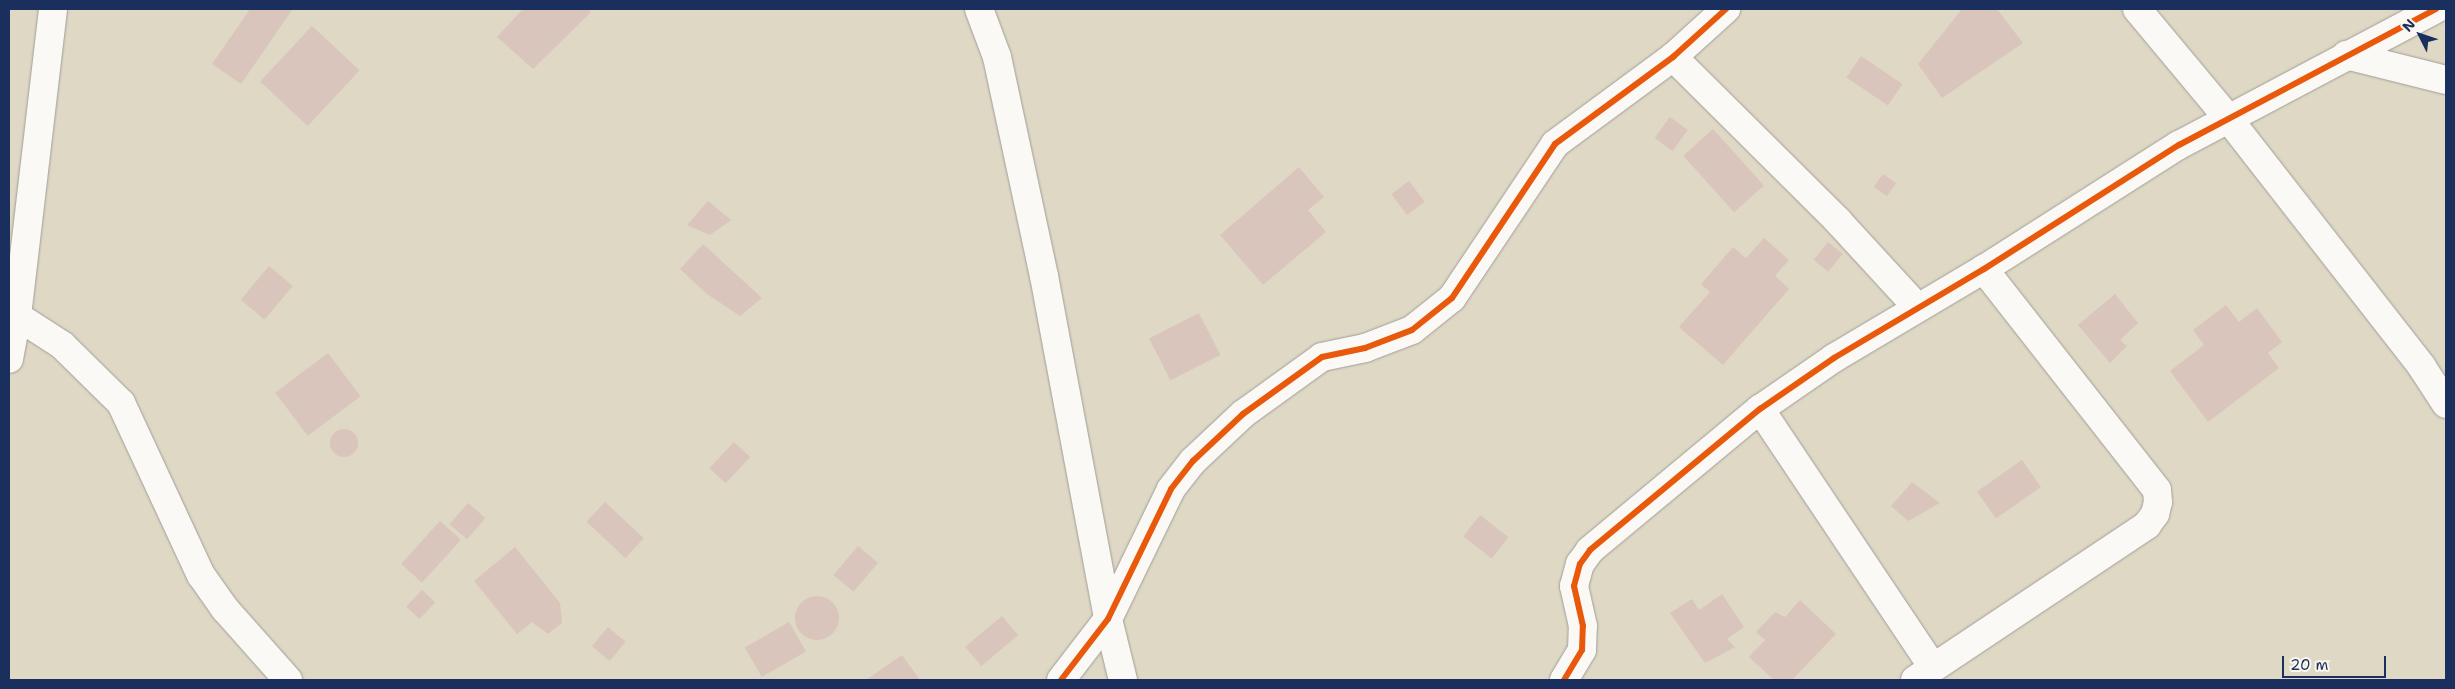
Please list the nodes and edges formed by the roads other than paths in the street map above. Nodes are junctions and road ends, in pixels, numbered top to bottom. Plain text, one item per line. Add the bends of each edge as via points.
1 (53, 9) edge
2 (979, 9) edge
3 (1726, 9) edge
4 (2137, 9) edge
5 (2436, 9) edge
6 (2346, 55) junction
7 (1673, 57) junction
8 (2446, 80) edge
9 (2226, 117) junction
10 (1984, 269) junction
11 (1917, 307) junction
12 (17, 316) junction
13 (9, 359) edge
14 (2446, 404) edge
15 (1760, 409) junction
16 (1108, 619) junction
17 (1924, 673) edge
18 (288, 680) edge
19 (1061, 680) edge
20 (1123, 680) edge
21 (1564, 680) edge

1 - 12 street
2 - 16 street via 997,57 1044,276
3 - 7 street
4 - 9 street
5 - 6 street
6 - 8 street
6 - 9 street
7 - 11 street via 1838,221
7 - 16 street via 1555,144 1452,298 1412,330 1365,348 1322,357 1243,414 1193,460 1171,489
9 - 10 street
9 - 14 street via 2422,367
10 - 11 street
10 - 17 street via 2157,490 2158,502 2147,525
11 - 15 street
12 - 13 street
12 - 18 street via 62,345 121,403 201,575 225,609
15 - 17 street
15 - 21 street via 1598,544 1580,564 1574,586 1583,626 1582,650
16 - 19 street
16 - 20 street

